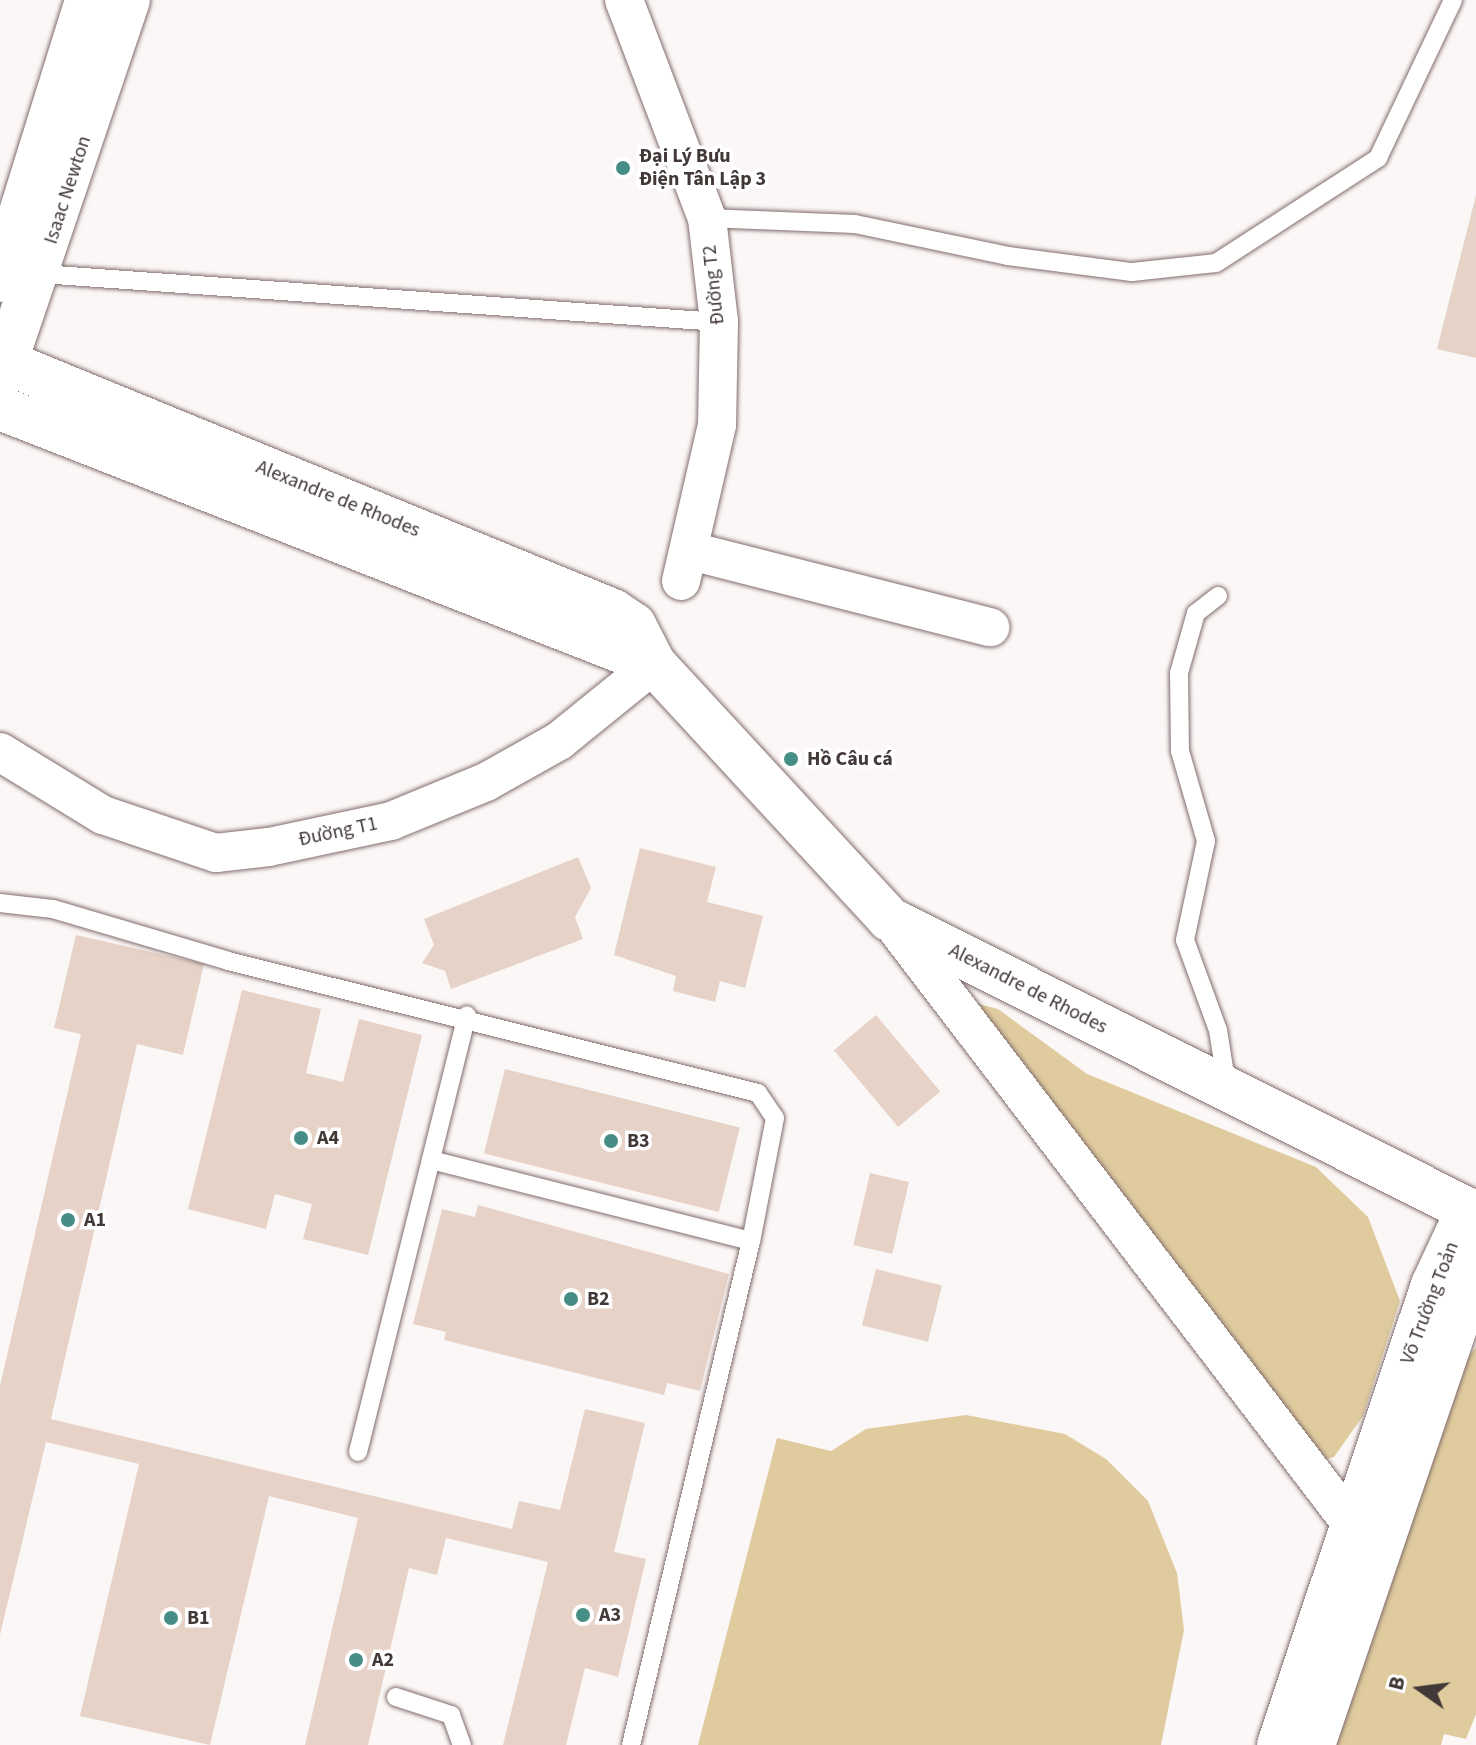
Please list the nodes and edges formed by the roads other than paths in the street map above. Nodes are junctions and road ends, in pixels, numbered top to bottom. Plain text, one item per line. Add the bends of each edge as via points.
1 (87, 0) edge
2 (128, 0) edge
3 (624, 0) edge
4 (1453, 0) edge
5 (707, 218) junction
6 (20, 277) edge
7 (719, 322) junction
8 (2, 367) edge
9 (0, 408) edge
10 (1218, 596) dead end
11 (990, 627) dead end
12 (654, 664) junction
13 (0, 752) edge
14 (0, 903) edge
15 (889, 919) junction
16 (467, 1015) junction
17 (1227, 1089) junction
18 (431, 1160) junction
19 (1473, 1204) edge
20 (751, 1241) junction
21 (1462, 1340) edge
22 (358, 1452) dead end
23 (1368, 1532) junction
24 (396, 1697) dead end
25 (462, 1745) edge
26 (631, 1745) edge
27 (1279, 1745) edge
28 (1313, 1745) edge

1 - 6 street, Isaac Newton
2 - 6 street, Isaac Newton
3 - 5 street, Đường T2
4 - 5 lane via 1378,158 1216,263 1132,272 1008,256 855,224
5 - 7 street, Đường T2
6 - 7 lane
6 - 8 street, Isaac Newton
7 - 11 street, Đường T2 via 717,425 686,566
8 - 12 street, Alexandre de Rhodes via 613,611 634,625
9 - 12 street, Alexandre de Rhodes
10 - 17 lane via 1196,613 1179,673 1180,751 1206,841 1185,940 1218,1030
12 - 13 street, Đường T1 via 559,741 486,782 391,821 269,847 216,853 103,815
12 - 15 street, Alexandre de Rhodes
14 - 16 lane via 53,909 228,961
15 - 17 street, Alexandre de Rhodes
15 - 23 street
16 - 18 lane
16 - 20 lane via 758,1093 775,1118
17 - 19 street, Alexandre de Rhodes
18 - 20 lane
18 - 22 lane
19 - 21 street, Võ Trường Toản
19 - 23 street, Võ Trường Toản via 1433,1285
20 - 26 lane
21 - 23 street, Võ Trường Toản
23 - 27 street, Võ Trường Toản
23 - 28 street, Võ Trường Toản
24 - 25 lane via 451,1715

